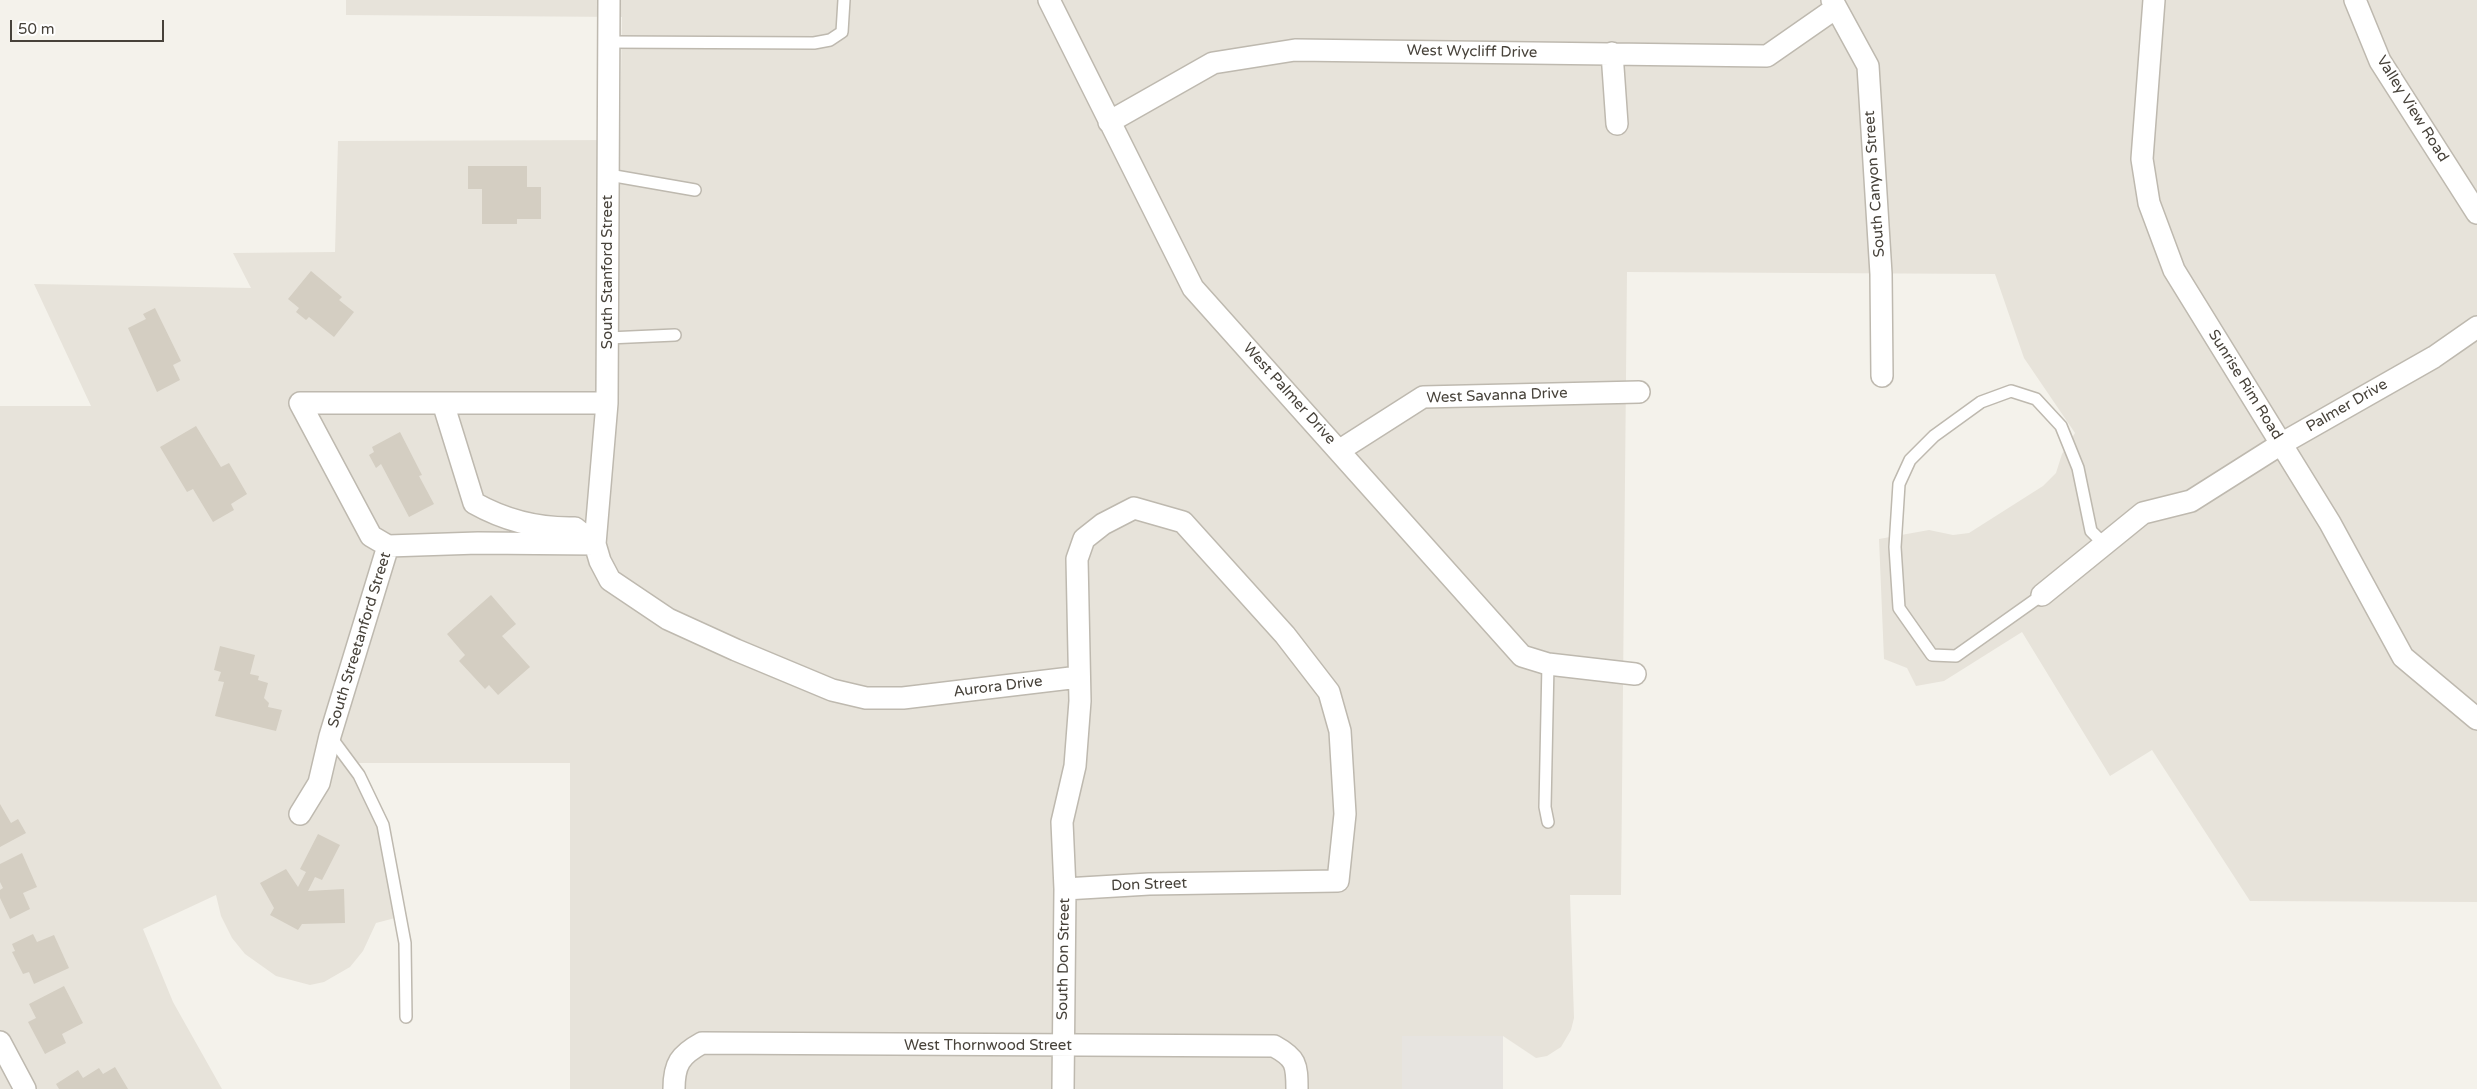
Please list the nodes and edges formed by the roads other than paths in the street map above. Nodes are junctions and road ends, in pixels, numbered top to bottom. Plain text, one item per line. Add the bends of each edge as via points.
1 (609, 0) edge
2 (844, 0) edge
3 (1050, 0) edge
4 (2154, 0) edge
5 (2355, 0) edge
6 (1834, 4) edge
7 (609, 42) junction
8 (1612, 53) junction
9 (1109, 122) junction
10 (1617, 124) dead end
11 (609, 176) junction
12 (694, 190) dead end
13 (2477, 213) edge
14 (2477, 327) edge
15 (675, 336) dead end
16 (608, 338) junction
17 (1882, 376) dead end
18 (1639, 392) dead end
19 (443, 403) junction
20 (607, 403) junction
21 (2281, 444) junction
22 (1340, 450) junction
23 (595, 544) junction
24 (2104, 544) junction
25 (388, 546) junction
26 (2042, 595) joint
27 (1548, 664) junction
28 (1635, 674) dead end
29 (1079, 677) junction
30 (2477, 719) edge
31 (330, 736) junction
32 (300, 814) dead end
33 (1548, 822) dead end
34 (1065, 889) junction
35 (406, 1017) dead end
36 (0, 1042) edge
37 (1063, 1046) junction
38 (26, 1089) edge
39 (674, 1089) edge
40 (1063, 1089) edge
41 (1298, 1089) edge

1 - 7 street, South Stanford Street
2 - 7 lane via 842,32 830,40 814,43
3 - 9 street, West Palmer Drive
4 - 21 street, Sunrise Rim Road via 2142,159 2149,204 2174,270
5 - 13 street, Valley View Road via 2380,61
6 - 8 street, West Wycliff Drive via 1767,56
6 - 17 street, South Canyon Street via 1868,66 1881,274
7 - 11 street, South Stanford Street
8 - 9 street, West Wycliff Drive via 1295,50 1213,62
8 - 10 street
9 - 22 street, West Palmer Drive via 1194,288
11 - 12 lane
11 - 16 street, South Stanford Street
14 - 21 street, Palmer Drive via 2434,357
15 - 16 lane
16 - 20 street, South Stanford Street
18 - 22 street, West Savanna Drive via 1423,397
19 - 20 street
19 - 23 street via 474,503 507,520 575,528
19 - 25 street via 300,403 371,536
20 - 23 street, South Stanford Street
21 - 24 street, Palmer Drive via 2191,501 2143,513
21 - 30 street, Sunrise Rim Road via 2330,523 2403,657
22 - 27 street, West Palmer Drive via 1522,656
23 - 25 street, South Streetanford Street
23 - 29 street, Aurora Drive via 610,580 668,619 832,690 866,698 903,698
24 - 26 street, Palmer Drive
24 - 26 lane via 2091,531 2078,468 2061,426 2036,399 2011,392 1981,402 1934,436 1910,460 1899,484 1895,547 1899,608 1918,638 1932,655 1956,656
25 - 31 street, South Streetanford Street
27 - 28 street, West Palmer Drive
27 - 33 lane via 1545,807
29 - 34 street via 1075,766 1062,822
29 - 34 street, Don Street via 1077,559 1084,538 1134,508 1183,522 1285,635 1328,692 1340,731 1345,814 1338,881 1149,884
31 - 32 street, South Streetanford Street via 319,783
31 - 35 lane via 359,775 383,825 405,943
34 - 37 street, South Don Street
36 - 38 street
37 - 39 street, West Thornwood Street via 702,1043 686,1052 676,1066
37 - 40 street, South Don Street
37 - 41 street, West Thornwood Street via 1274,1046 1290,1055 1297,1068

